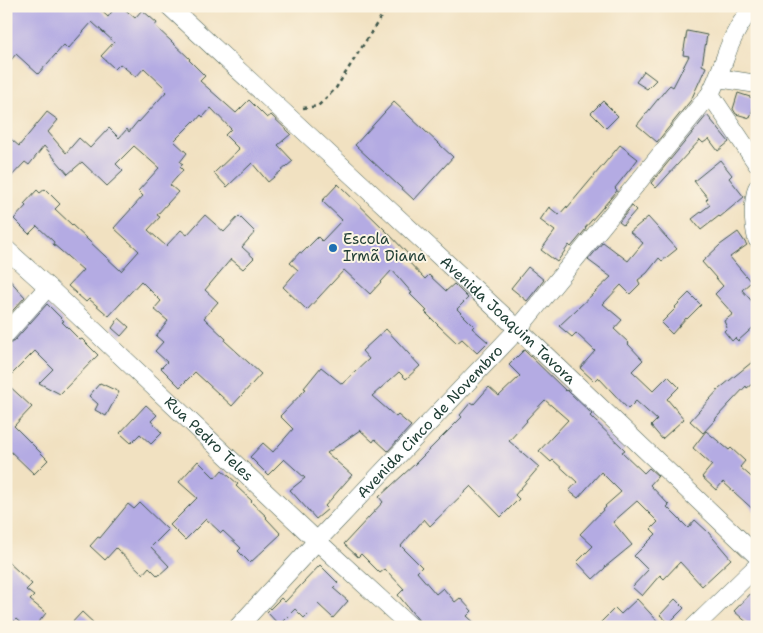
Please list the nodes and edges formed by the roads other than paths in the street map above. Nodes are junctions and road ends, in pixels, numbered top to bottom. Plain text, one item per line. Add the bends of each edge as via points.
1 (169, 6) edge
2 (753, 6) edge
3 (757, 84) edge
4 (714, 86) junction
5 (757, 164) edge
6 (757, 188) edge
7 (757, 239) edge
8 (6, 249) edge
9 (48, 287) junction
10 (518, 330) junction
11 (6, 334) edge
12 (317, 541) junction
13 (757, 556) edge
14 (757, 566) edge
15 (238, 627) edge
16 (411, 627) edge
17 (694, 627) edge

1 - 10 street, Avenida Joaquim Tavora
2 - 4 street, Avenida Cinco de Novembro via 742,21
3 - 4 street
4 - 5 street
4 - 10 street, Avenida Cinco de Novembro
6 - 7 street via 754,227
8 - 9 street, Rua Pedro Teles
9 - 11 street
9 - 12 street, Rua Pedro Teles
10 - 12 street, Avenida Cinco de Novembro
10 - 13 street, Avenida Joaquim Tavora
12 - 15 street, Avenida Cinco de Novembro
12 - 16 street, Rua Pedro Teles
14 - 17 street

